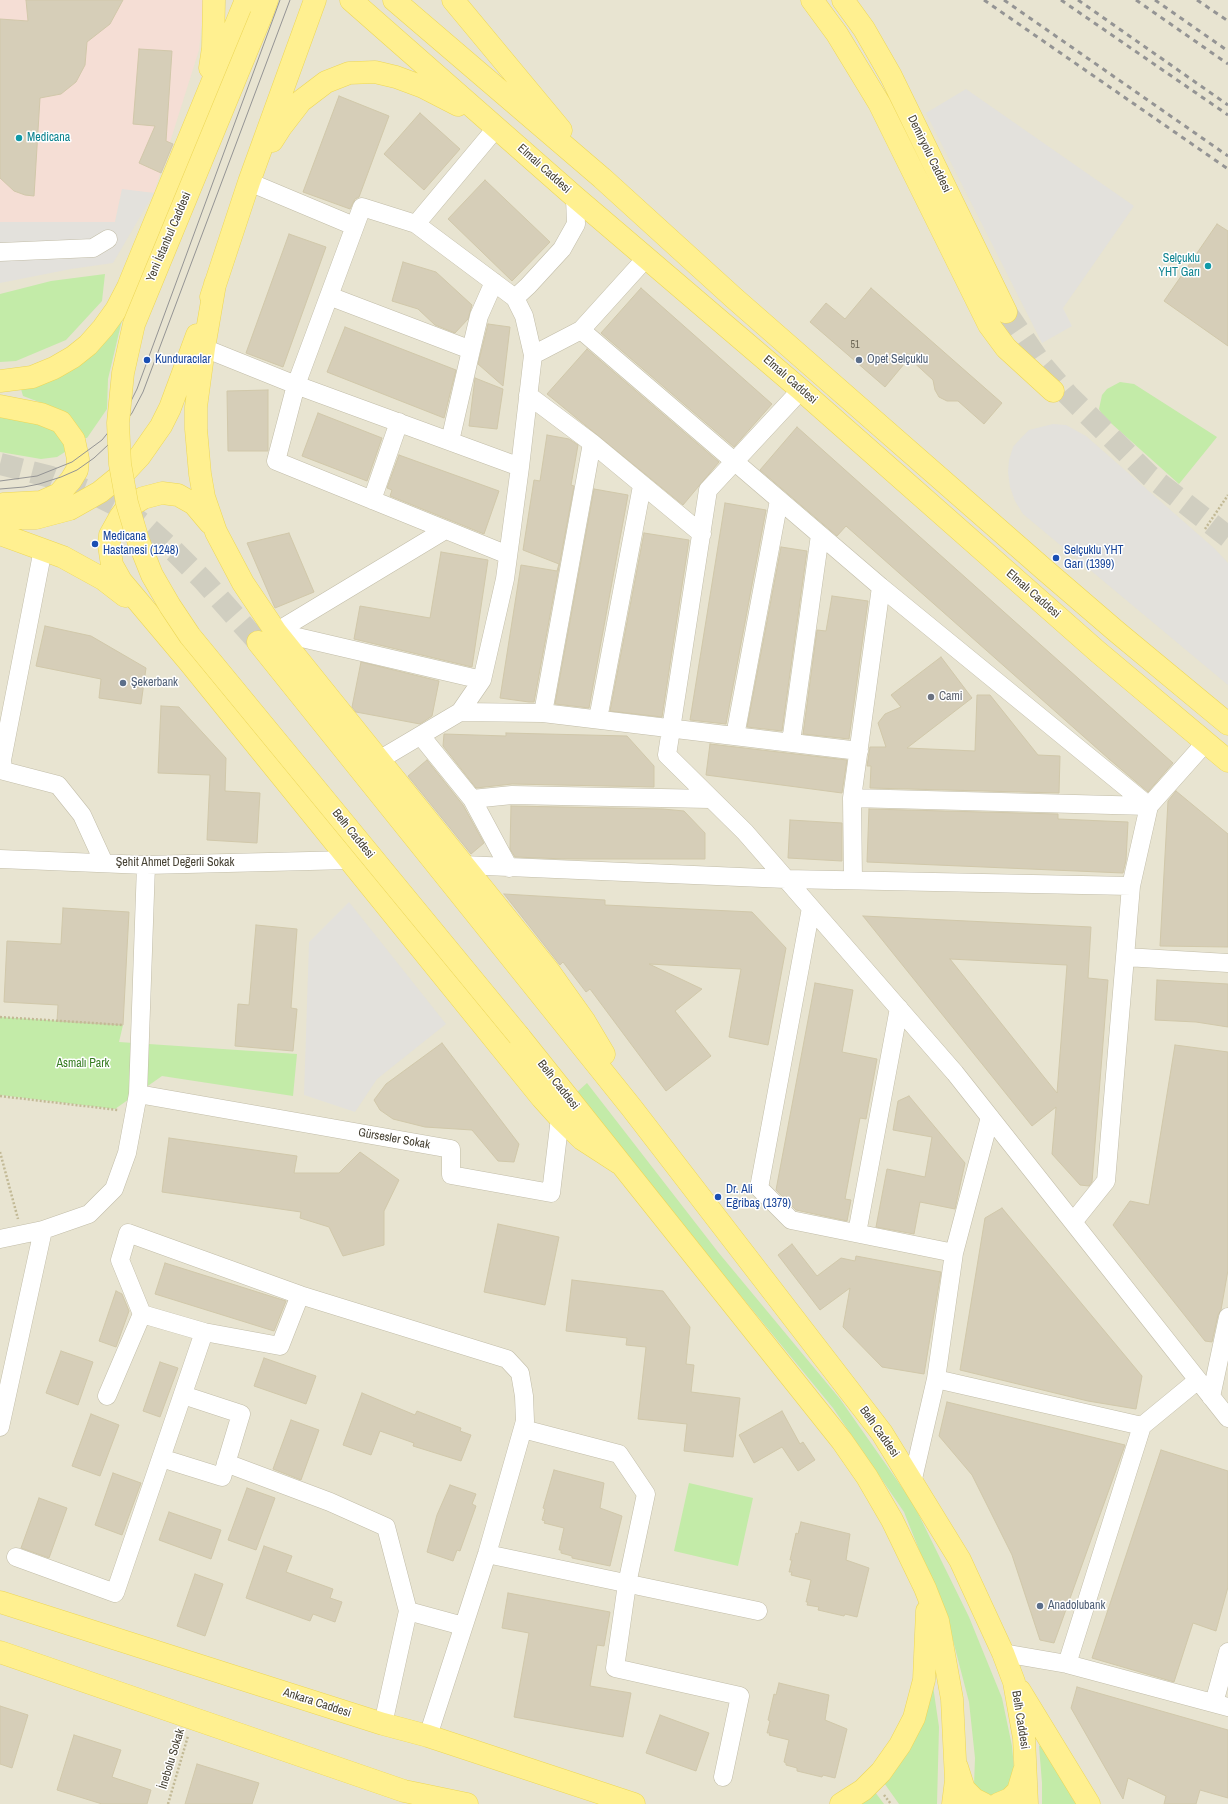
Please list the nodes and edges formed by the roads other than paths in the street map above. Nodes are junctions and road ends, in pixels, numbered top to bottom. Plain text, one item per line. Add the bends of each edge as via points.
1 (214, 0) edge
2 (246, 0) edge
3 (314, 0) edge
4 (351, 0) edge
5 (394, 0) edge
6 (453, 0) edge
7 (812, 0) edge
8 (843, 0) edge
9 (264, 8) edge
10 (207, 92) junction
11 (497, 127) junction
12 (602, 178) junction
13 (248, 182) junction
14 (575, 197) junction
15 (416, 224) junction
16 (354, 226) junction
17 (108, 239) dead end
18 (0, 252) edge
19 (647, 257) junction
20 (494, 282) junction
21 (215, 284) junction
22 (329, 296) junction
23 (515, 298) junction
24 (1006, 312) tunnel mouth
25 (581, 330) junction
26 (204, 348) junction
27 (471, 350) junction
28 (533, 355) junction
29 (0, 381) edge
30 (296, 385) junction
31 (801, 390) junction
32 (1053, 391) dead end
33 (528, 395) junction
34 (0, 406) edge
35 (399, 422) junction
36 (450, 441) junction
37 (592, 443) junction
38 (735, 462) junction
39 (520, 467) junction
40 (124, 485) joint
41 (642, 486) junction
42 (372, 500) junction
43 (779, 500) junction
44 (0, 504) edge
45 (0, 518) edge
46 (445, 530) junction
47 (216, 532) junction
48 (0, 534) edge
49 (702, 534) junction
50 (820, 535) junction
51 (43, 549) junction
52 (508, 556) junction
53 (881, 587) junction
54 (150, 616) junction
55 (267, 637) junction
56 (482, 680) junction
57 (460, 712) junction
58 (543, 713) junction
59 (598, 719) junction
60 (1228, 724) edge
61 (671, 728) junction
62 (421, 736) junction
63 (735, 736) junction
64 (790, 742) junction
65 (1206, 742) junction
66 (859, 750) junction
67 (379, 760) junction
68 (1228, 761) edge
69 (2, 770) edge
70 (852, 798) junction
71 (472, 799) junction
72 (710, 799) junction
73 (1149, 806) junction
74 (0, 859) edge
75 (350, 860) junction
76 (104, 863) junction
77 (146, 865) junction
78 (463, 865) junction
79 (509, 868) junction
80 (786, 879) junction
81 (853, 880) junction
82 (1131, 886) junction
83 (811, 908) junction
84 (1125, 957) junction
85 (1228, 963) edge
86 (899, 1008) junction
87 (138, 1094) junction
88 (631, 1107) junction
89 (990, 1117) junction
90 (560, 1118) junction
91 (619, 1163) junction
92 (1073, 1222) junction
93 (44, 1230) junction
94 (857, 1233) junction
95 (0, 1239) edge
96 (954, 1253) junction
97 (300, 1295) junction
98 (142, 1314) junction
99 (1228, 1317) edge
100 (204, 1332) junction
101 (936, 1379) junction
102 (1198, 1380) junction
103 (182, 1395) junction
104 (107, 1396) dead end
105 (1211, 1397) junction
106 (1228, 1418) edge
107 (1142, 1426) junction
108 (0, 1427) edge
109 (523, 1429) junction
110 (161, 1458) junction
111 (226, 1463) junction
112 (912, 1483) junction
113 (487, 1554) junction
114 (16, 1557) dead end
115 (627, 1584) junction
116 (925, 1588) junction
117 (0, 1602) edge
118 (408, 1611) junction
119 (758, 1611) dead end
120 (463, 1626) junction
121 (0, 1652) edge
122 (1228, 1652) edge
123 (1003, 1653) junction
124 (1067, 1664) junction
125 (1014, 1682) junction
126 (1221, 1705) edge
127 (384, 1724) junction
128 (428, 1736) junction
129 (955, 1762) junction
130 (1026, 1763) junction
131 (723, 1777) dead end
132 (467, 1804) edge
133 (634, 1804) edge
134 (841, 1804) edge
135 (953, 1804) edge
136 (984, 1804) edge
137 (998, 1804) edge
138 (1027, 1804) edge
139 (1089, 1804) edge

1 - 10 main road via 213,48
2 - 10 main road
3 - 13 main road
4 - 11 main road, Elmalı Caddesi
5 - 12 main road, Elmalı Caddesi
6 - 12 main road
7 - 32 main road via 841,40 880,103 989,325 1006,348
8 - 24 main road, Demiryolu Caddesi via 868,35 891,76
9 - 40 main road, Yeni İstanbul Caddesi, bridge via 134,324 120,398 118,445
10 - 29 main road via 128,287 116,310 103,328 78,353 54,368 32,377
11 - 13 main road via 444,97 396,77 375,72 349,73 326,82 301,101 280,127
11 - 14 main road, Elmalı Caddesi
11 - 15 street
12 - 60 main road, Elmalı Caddesi via 734,298 1058,581
13 - 16 street
13 - 21 main road
14 - 19 main road, Elmalı Caddesi
14 - 23 street via 576,224 562,249
15 - 16 street via 362,207
15 - 20 street
16 - 22 street
17 - 18 street via 93,248
19 - 25 street
19 - 31 main road, Elmalı Caddesi
20 - 23 street
20 - 27 street via 479,316
21 - 26 main road
21 - 45 main road via 170,408 158,431 140,456 100,492 70,509 36,518
22 - 27 street
22 - 30 street
23 - 28 street via 524,316
25 - 28 street
25 - 38 street
26 - 30 street
26 - 47 main road via 196,407 197,451 204,497
27 - 36 street
28 - 33 street
30 - 35 street
30 - 42 street via 276,461
31 - 38 street
31 - 65 main road, Elmalı Caddesi via 1098,652
33 - 37 street
33 - 39 street
34 - 44 main road via 41,414 61,422 74,440 78,459 77,470 71,480 50,499 35,503
35 - 36 street
35 - 42 street
36 - 39 street
37 - 41 street
37 - 58 street
38 - 43 street
38 - 49 street via 708,490
39 - 52 street
40 - 91 main road, Belh Caddesi, bridge via 145,558 160,590 180,622 519,1036
41 - 49 street
41 - 59 street
42 - 46 street
43 - 50 street
43 - 63 street
46 - 52 street
46 - 55 street
47 - 54 main road via 194,504 186,498 171,494 162,493 134,502 120,517 110,535 112,565 121,582
47 - 55 main road, Belh Caddesi via 243,583
48 - 51 main road
49 - 61 street
50 - 53 street
50 - 64 street
51 - 54 main road via 97,575
51 - 69 street
52 - 56 street
53 - 66 street
53 - 73 street
54 - 75 main road, Belh Caddesi
55 - 56 street
55 - 67 main road, Belh Caddesi
55 - 88 main road, Belh Caddesi
56 - 57 street
57 - 58 street
57 - 62 street
58 - 59 street
59 - 61 street
61 - 63 street
61 - 72 street via 667,755
62 - 67 street
62 - 71 street
63 - 64 street
64 - 66 street
65 - 68 main road, Elmalı Caddesi
65 - 73 street
66 - 70 street
67 - 78 main road, Belh Caddesi
69 - 76 street via 58,785 82,815
70 - 73 street
70 - 81 street
71 - 72 street via 512,795
71 - 79 street
72 - 80 street via 745,832
73 - 82 street
74 - 76 street, Şehit Ahmet Değerli Sokak
75 - 77 street, Şehit Ahmet Değerli Sokak
75 - 90 main road, Belh Caddesi
76 - 77 street, Şehit Ahmet Değerli Sokak
77 - 87 street
78 - 79 street
78 - 88 main road, Belh Caddesi via 566,994 604,1054
79 - 80 street
80 - 81 street
80 - 83 street
81 - 82 street
82 - 84 street
83 - 86 street
83 - 94 street via 759,1188 791,1220
84 - 85 street
84 - 92 street via 1106,1181
86 - 89 street
86 - 94 street
87 - 90 street, Gürsesler Sokak via 451,1149 451,1175 550,1193
87 - 93 street via 127,1153 114,1189 89,1214
88 - 112 main road, Belh Caddesi via 882,1433
89 - 92 street
89 - 96 street
90 - 91 main road, Belh Caddesi via 582,1138
91 - 116 main road, Belh Caddesi via 842,1441 892,1520
92 - 102 street
93 - 95 street
93 - 108 street
94 - 96 street
96 - 101 street
97 - 98 street via 128,1233 120,1260
97 - 100 street via 280,1346
97 - 109 street via 507,1360 520,1373 524,1396
98 - 100 street
98 - 104 street
99 - 105 street
100 - 103 street
101 - 107 street
101 - 112 street
102 - 105 street
102 - 107 street
103 - 110 street
103 - 111 street via 242,1414
105 - 106 street
107 - 124 street
109 - 113 street
109 - 115 street via 619,1454 646,1494
110 - 111 street via 222,1477
110 - 114 street via 115,1593
111 - 118 street via 330,1502 386,1527
112 - 123 main road, Belh Caddesi via 960,1560
113 - 115 street
113 - 120 street
115 - 119 street
115 - 131 street via 615,1668 740,1696
116 - 129 main road, Belh Caddesi via 938,1621 952,1699
116 - 134 main road via 927,1618 924,1680 914,1718 900,1745 881,1772 863,1790
117 - 127 main road, Ankara Caddesi
118 - 120 street
118 - 127 street
120 - 128 street
121 - 132 main road via 404,1791
122 - 126 street
123 - 124 street
123 - 125 main road, Belh Caddesi
124 - 126 street
125 - 130 main road, Belh Caddesi
125 - 139 main road
127 - 128 main road, Ankara Caddesi
128 - 133 main road, Ankara Caddesi
129 - 135 main road, Belh Caddesi
129 - 136 main road via 964,1789
130 - 137 main road via 1018,1791 1010,1799
130 - 138 main road, Belh Caddesi

